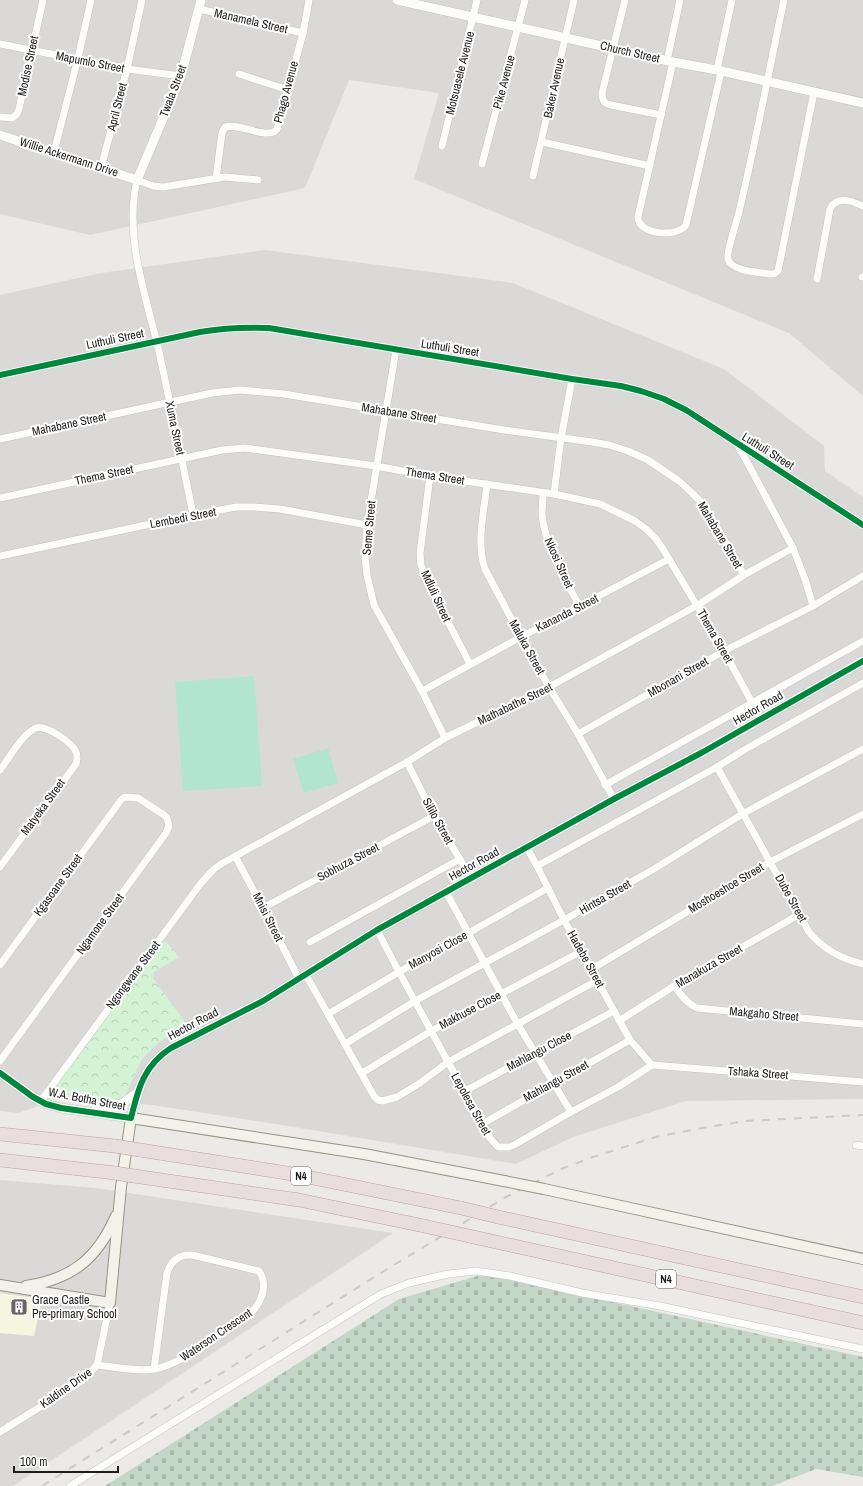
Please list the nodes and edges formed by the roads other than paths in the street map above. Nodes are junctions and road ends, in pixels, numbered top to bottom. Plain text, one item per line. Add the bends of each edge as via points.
1 (43, 0) edge
2 (91, 0) edge
3 (142, 0) edge
4 (309, 0) edge
5 (398, 0) edge
6 (477, 0) edge
7 (525, 0) edge
8 (574, 0) edge
9 (625, 0) edge
10 (680, 0) edge
11 (732, 0) edge
12 (784, 0) edge
13 (430, 4) edge
14 (200, 5) edge
15 (474, 17) junction
16 (518, 27) junction
17 (303, 33) junction
18 (565, 38) junction
19 (0, 44) edge
20 (614, 48) junction
21 (32, 50) junction
22 (78, 58) junction
23 (670, 62) junction
24 (126, 69) junction
25 (719, 71) junction
26 (239, 74) dead end
27 (181, 76) junction
28 (766, 82) junction
29 (288, 90) junction
30 (814, 92) junction
31 (863, 103) edge
32 (661, 115) junction
33 (0, 117) edge
34 (0, 135) edge
35 (542, 142) junction
36 (442, 146) dead end
37 (54, 152) junction
38 (482, 164) dead end
39 (650, 166) junction
40 (102, 168) junction
41 (533, 176) dead end
42 (216, 178) junction
43 (138, 180) junction
44 (258, 180) dead end
45 (863, 206) edge
46 (817, 279) dead end
47 (156, 341) junction
48 (396, 350) junction
49 (0, 375) edge
50 (572, 379) junction
51 (170, 403) junction
52 (385, 411) junction
53 (561, 438) junction
54 (0, 439) edge
55 (738, 445) junction
56 (182, 459) junction
57 (376, 466) junction
58 (430, 476) junction
59 (487, 484) junction
60 (543, 493) junction
61 (554, 494) junction
62 (0, 498) edge
63 (193, 515) junction
64 (367, 525) junction
65 (863, 525) edge
66 (793, 548) junction
67 (0, 556) edge
68 (669, 559) junction
69 (744, 575) junction
70 (863, 576) edge
71 (698, 605) junction
72 (813, 606) junction
73 (580, 607) junction
74 (521, 637) junction
75 (863, 640) edge
76 (724, 651) junction
77 (863, 661) edge
78 (470, 664) junction
79 (863, 682) edge
80 (549, 687) junction
81 (422, 691) junction
82 (753, 702) junction
83 (761, 719) junction
84 (578, 734) junction
85 (445, 738) junction
86 (863, 749) edge
87 (407, 762) junction
88 (717, 767) junction
89 (0, 770) edge
90 (605, 785) junction
91 (132, 796) joint
92 (614, 799) junction
93 (744, 814) junction
94 (863, 814) edge
95 (434, 816) junction
96 (527, 848) junction
97 (235, 856) junction
98 (460, 859) junction
99 (770, 862) junction
100 (537, 866) junction
101 (0, 867) edge
102 (471, 878) junction
103 (548, 888) junction
104 (446, 892) junction
105 (263, 908) junction
106 (800, 914) junction
107 (564, 920) junction
108 (377, 930) junction
109 (468, 934) junction
110 (310, 942) dead end
111 (582, 952) junction
112 (483, 963) junction
113 (863, 964) edge
114 (0, 965) edge
115 (592, 969) junction
116 (399, 972) junction
117 (302, 977) junction
118 (598, 980) junction
119 (674, 986) junction
120 (502, 994) junction
121 (415, 1001) junction
122 (614, 1011) junction
123 (328, 1014) junction
124 (619, 1021) junction
125 (517, 1024) junction
126 (863, 1024) edge
127 (431, 1031) junction
128 (630, 1040) junction
129 (345, 1044) junction
130 (536, 1053) junction
131 (0, 1061) edge
132 (448, 1062) junction
133 (652, 1065) junction
134 (0, 1073) edge
135 (362, 1073) junction
136 (863, 1082) edge
137 (553, 1083) junction
138 (465, 1091) junction
139 (137, 1093) junction
140 (40, 1102) junction
141 (61, 1108) junction
142 (571, 1112) junction
143 (131, 1118) junction
144 (482, 1124) junction
145 (0, 1134) edge
146 (0, 1160) edge
147 (119, 1210) junction
148 (863, 1259) edge
149 (0, 1284) edge
150 (863, 1297) edge
151 (110, 1303) junction
152 (863, 1323) edge
153 (863, 1349) edge
154 (97, 1366) junction
155 (154, 1369) junction
156 (0, 1432) edge
157 (70, 1486) edge

1 - 21 street, Modise Street
2 - 22 street
3 - 24 street, April Street
4 - 17 street, Phago Avenue
5 - 13 street, Church Street
6 - 15 street, Motsuasele Avenue
7 - 16 street, Pike Avenue
8 - 18 street, Baker Avenue
9 - 20 street
10 - 23 street
11 - 25 street
12 - 28 street
13 - 15 street, Church Street
14 - 17 street, Manamela Street
14 - 27 street, Twala Street
15 - 16 street, Church Street
15 - 36 street, Motsuasele Avenue
16 - 18 street, Church Street
16 - 38 street, Pike Avenue
17 - 29 street, Phago Avenue
18 - 20 street, Church Street
18 - 35 street, Baker Avenue
19 - 21 street, Mapumlo Street
20 - 23 street, Church Street
20 - 32 street via 602,94 604,101 611,106
21 - 22 street, Mapumlo Street
21 - 33 street, Modise Street via 17,114 12,118
22 - 24 street, Mapumlo Street
22 - 37 street
23 - 25 street, Church Street
23 - 32 street
24 - 27 street, Mapumlo Street
24 - 40 street, April Street
25 - 28 street, Church Street
25 - 39 street via 687,222 680,231 662,233 646,229 639,223 638,217
26 - 29 street
27 - 43 street, Twala Street
28 - 30 street, Church Street
28 - 30 street via 753,155 728,255 731,264 740,269 772,274 779,268
29 - 42 street, Phago Avenue via 274,132 266,133 229,126 223,130
30 - 31 street, Church Street
32 - 39 street
34 - 37 street, Willie Ackermann Drive
35 - 39 street
35 - 41 street, Baker Avenue
37 - 40 street, Willie Ackermann Drive
40 - 43 street, Willie Ackermann Drive
42 - 43 street via 163,187
42 - 44 street
43 - 47 street via 134,206 136,254
45 - 46 street via 846,200 836,201 832,205
47 - 48 street, Luthuli Street via 214,329 269,328
47 - 49 street, Luthuli Street
47 - 51 street, Xuma Street
48 - 50 street, Luthuli Street
48 - 52 street, Seme Street
50 - 53 street
50 - 55 street, Luthuli Street via 621,386 664,399 686,410
51 - 52 street, Mahabane Street via 212,393 240,390 284,394
51 - 54 street, Mahabane Street
51 - 56 street, Xuma Street
52 - 53 street, Mahabane Street
52 - 57 street, Seme Street
53 - 61 street
53 - 69 street, Mahabane Street via 609,445 628,451 648,460 679,481 704,505
55 - 65 street, Luthuli Street
55 - 66 street
56 - 57 street, Thema Street via 245,448
56 - 62 street, Thema Street
56 - 63 street, Xuma Street
57 - 58 street, Thema Street
57 - 64 street, Seme Street
58 - 59 street, Thema Street
58 - 78 street, Mdluli Street via 421,541 422,565 426,580
59 - 60 street, Thema Street
59 - 74 street, Maluka Street via 481,538 482,559
60 - 61 street, Thema Street
60 - 73 street, Nkosi Street via 542,514 548,544
61 - 68 street, Thema Street via 600,504 635,521 656,539
63 - 64 street, Lembedi Street via 236,508 267,507
63 - 67 street, Lembedi Street
64 - 81 street, Seme Street via 365,557 374,605
66 - 69 street, Mathabathe Street
66 - 72 street
68 - 71 street, Thema Street
68 - 73 street, Kananda Street
69 - 71 street, Mathabathe Street
70 - 72 street, Mbonani Street
71 - 76 street, Thema Street
71 - 80 street, Mathabathe Street
72 - 76 street, Mbonani Street
73 - 74 street, Kananda Street
74 - 78 street, Kananda Street
74 - 80 street, Maluka Street
75 - 82 street, Hector Road
76 - 82 street, Thema Street
76 - 84 street, Mbonani Street
77 - 83 street, Hector Road
78 - 81 street, Kananda Street
79 - 88 street
80 - 84 street, Maluka Street
80 - 85 street, Mathabathe Street
81 - 85 street, Seme Street
82 - 83 street, Thema Street
82 - 90 street, Hector Road
83 - 92 street, Hector Road
84 - 90 street, Maluka Street
85 - 87 street, Mathabathe Street
86 - 93 street, Hintsa Street
87 - 95 street, Sililo Street
87 - 97 street, Mathabathe Street
88 - 93 street, Dube Street
88 - 100 street
89 - 101 street, Matyeka Street via 22,741 36,728 49,729 76,751 76,764
90 - 92 street, Maluka Street
91 - 114 street, Kgasoane Street via 125,797 117,805
91 - 131 street, Ngamone Street via 164,815 169,822 168,830
92 - 96 street, Hector Road
93 - 99 street, Dube Street
93 - 107 street, Hintsa Street
94 - 99 street, Moshoeshoe Street
95 - 98 street, Sililo Street
95 - 105 street, Sobhuza Street
96 - 100 street, Hadebe Street
96 - 102 street, Hector Road
97 - 105 street, Mnisi Street
97 - 140 street, Ngongwane Street via 214,869 201,883
98 - 102 street, Sililo Street
98 - 110 street, Hector Road
99 - 106 street, Dube Street
99 - 115 street, Moshoeshoe Street
100 - 103 street, Hadebe Street
102 - 104 street, Hector Road
103 - 107 street, Hadebe Street
103 - 109 street, Manyosi Close
104 - 108 street, Hector Road
104 - 109 street
105 - 117 street, Mnisi Street
106 - 113 street, Dube Street via 817,942 832,953
106 - 119 street, Manakuza Street
107 - 111 street, Hadebe Street
107 - 112 street, Hintsa Street
108 - 116 street
108 - 117 street, Hector Road
109 - 112 street
109 - 116 street, Manyosi Close
111 - 115 street, Hadebe Street
111 - 120 street, Makhuse Close
112 - 120 street
112 - 121 street, Hintsa Street
115 - 118 street, Hadebe Street
116 - 121 street
116 - 123 street, Manyosi Close
117 - 123 street, Lepolesa Street
117 - 139 street, Hector Road via 263,1001 178,1043 160,1055 148,1069
118 - 122 street, Hadebe Street
118 - 125 street
119 - 124 street, Manakuza Street
119 - 126 street, Makgaho Street via 691,1006 697,1008
120 - 125 street
120 - 127 street, Makhuse Close
121 - 127 street
121 - 129 street, Hintsa Street
122 - 124 street, Hadebe Street
122 - 130 street, Mahlangu Close
123 - 129 street, Lepolesa Street
124 - 128 street, Hadebe Street
125 - 130 street
125 - 132 street
127 - 132 street
127 - 135 street, Makhuse Close
128 - 133 street, Hadebe Street
128 - 137 street, Mahlangu Street
129 - 135 street, Lepolesa Street
130 - 137 street
130 - 138 street, Mahlangu Close
132 - 135 street, Lepolesa Street via 397,1097 382,1101 374,1096
132 - 138 street, Lepolesa Street
133 - 136 street, Tshaka Street
133 - 142 street, Lepolesa Street
134 - 140 street, W.A. Botha Street
137 - 142 street
137 - 144 street, Mahlangu Street
138 - 144 street, Lepolesa Street
139 - 141 street via 114,1108
139 - 143 street, Hector Road
140 - 141 street, W.A. Botha Street
141 - 143 street, W.A. Botha Street
142 - 144 street, Lepolesa Street via 509,1147 498,1147 493,1143
143 - 147 main road
143 - 148 main road, bridge via 356,1153 504,1181
145 - 150 highway, N4, bridge via 115,1146 293,1174 461,1208
146 - 152 highway, N4, bridge via 115,1173 299,1200
147 - 149 main road via 98,1248 72,1272 44,1283 26,1286
147 - 151 main road
149 - 151 main road
151 - 154 street, Kaldine Drive
153 - 157 street via 510,1276 476,1271 448,1274 409,1283 381,1294
154 - 155 street, Waterson Crescent
154 - 156 street, Kaldine Drive via 83,1380
155 - 155 street, Waterson Crescent via 176,1361 250,1314 259,1303 264,1288 259,1271 192,1255 182,1255 172,1262 167,1273

